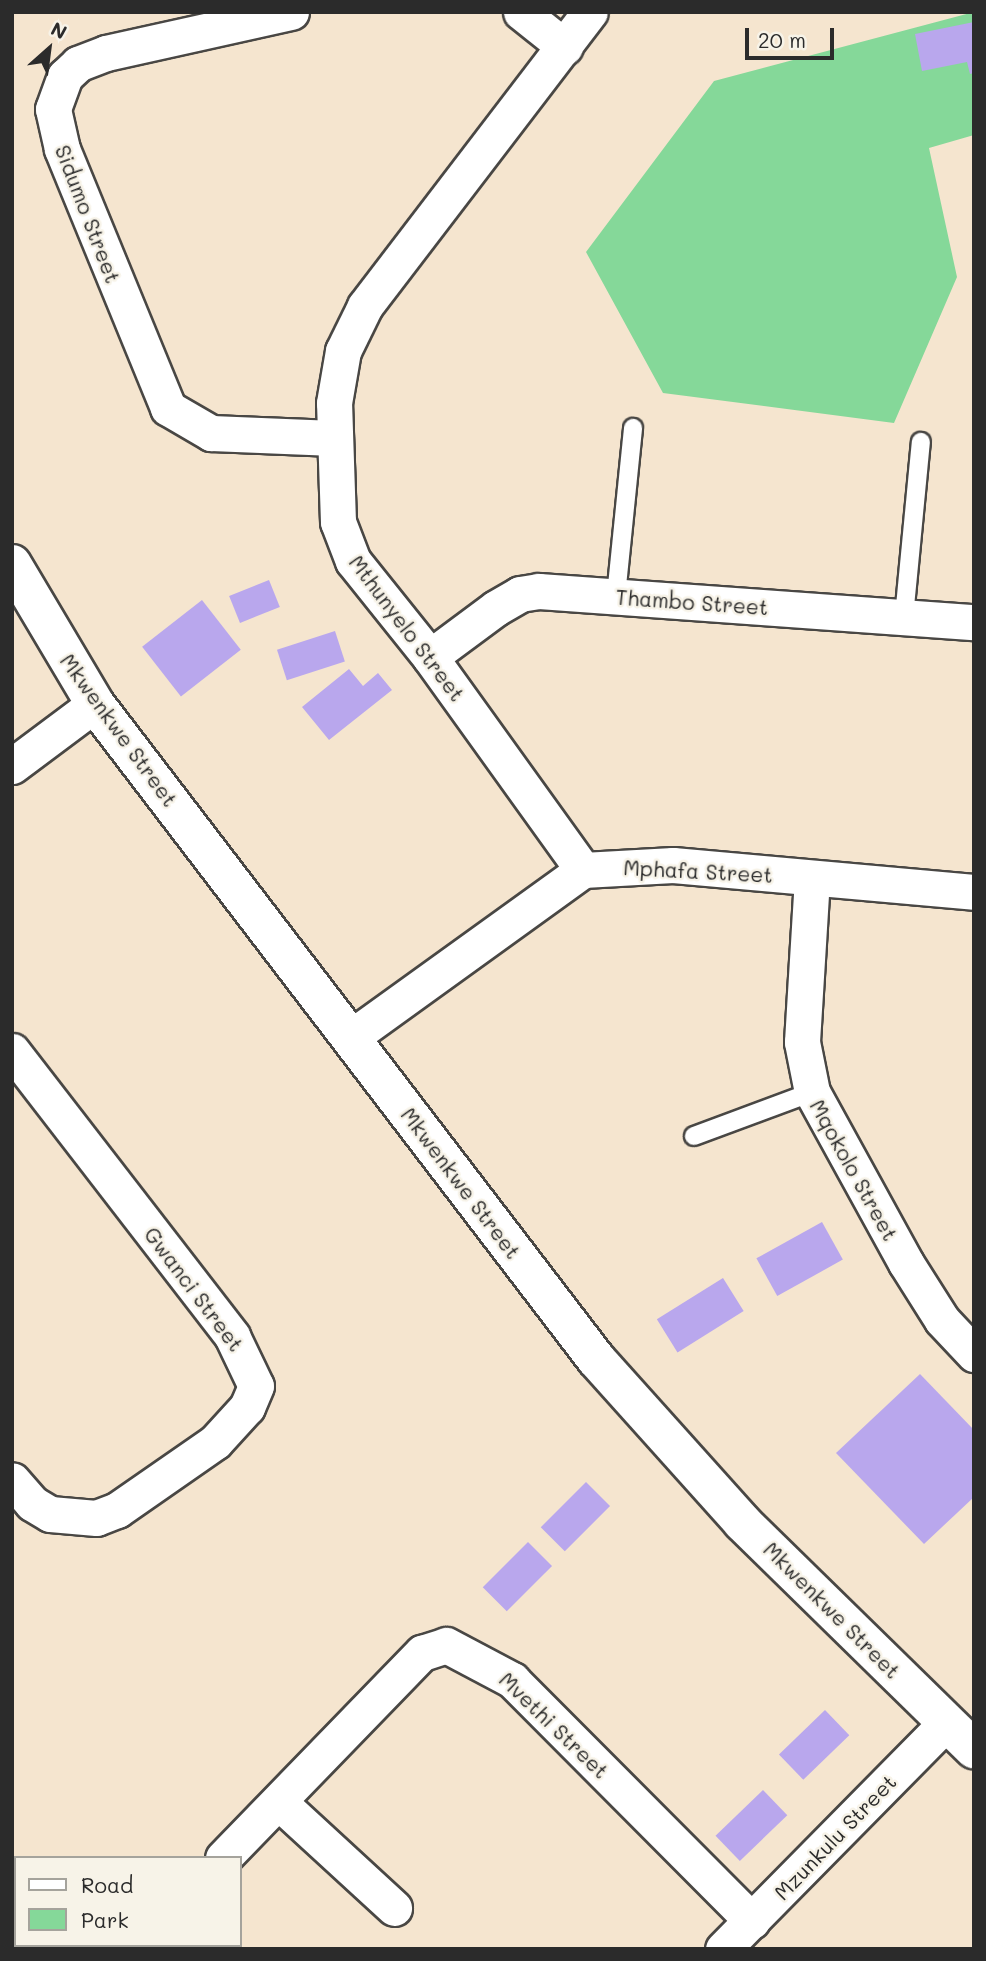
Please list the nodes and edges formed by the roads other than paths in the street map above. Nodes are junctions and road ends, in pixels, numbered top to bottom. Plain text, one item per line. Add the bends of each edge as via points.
1 (291, 12) edge
2 (521, 12) edge
3 (590, 12) edge
4 (565, 47) junction
5 (633, 428) dead end
6 (334, 438) junction
7 (921, 442) dead end
8 (12, 564) edge
9 (615, 596) junction
10 (904, 617) junction
11 (974, 622) edge
12 (430, 657) junction
13 (94, 704) junction
14 (12, 766) edge
15 (583, 870) junction
16 (812, 878) junction
17 (974, 892) edge
18 (350, 1038) junction
19 (12, 1051) edge
20 (811, 1092) junction
21 (694, 1136) dead end
22 (974, 1354) edge
23 (12, 1480) edge
24 (945, 1724) junction
25 (974, 1749) edge
26 (280, 1803) junction
27 (225, 1856) edge
28 (394, 1908) dead end
29 (752, 1921) junction
30 (723, 1949) edge

1 - 6 street, Sidumo Street via 107,53 78,64 65,76 53,109 69,167 168,408 194,426 219,435
2 - 4 street
3 - 4 street, Mthunyelo Street
4 - 6 street, Mthunyelo Street via 352,327 336,381
5 - 9 lane
6 - 12 street, Mthunyelo Street via 333,480 345,546 360,573
7 - 10 lane
8 - 13 street, Mkwenkwe Street
9 - 10 street, Thambo Street
9 - 12 street, Thambo Street via 520,594
10 - 11 street, Thambo Street
12 - 15 street, Mthunyelo Street
13 - 14 street
13 - 18 street, Mkwenkwe Street
15 - 16 street, Mphafa Street via 673,865
15 - 18 street
16 - 17 street, Mphafa Street
16 - 20 street, Mqokolo Street via 802,1042
18 - 24 street, Mkwenkwe Street via 596,1359 671,1446
19 - 23 street, Gwanci Street via 232,1336 256,1386 247,1407 215,1442 126,1504 96,1518 50,1514 32,1503
20 - 21 lane
20 - 22 street, Mqokolo Street via 906,1263 942,1320
24 - 25 street, Mkwenkwe Street
24 - 29 street, Mzunkulu Street
26 - 27 street, Mvethi Street
26 - 28 street
26 - 29 street, Mvethi Street via 422,1653 446,1645 512,1680
29 - 30 street, Mzunkulu Street

